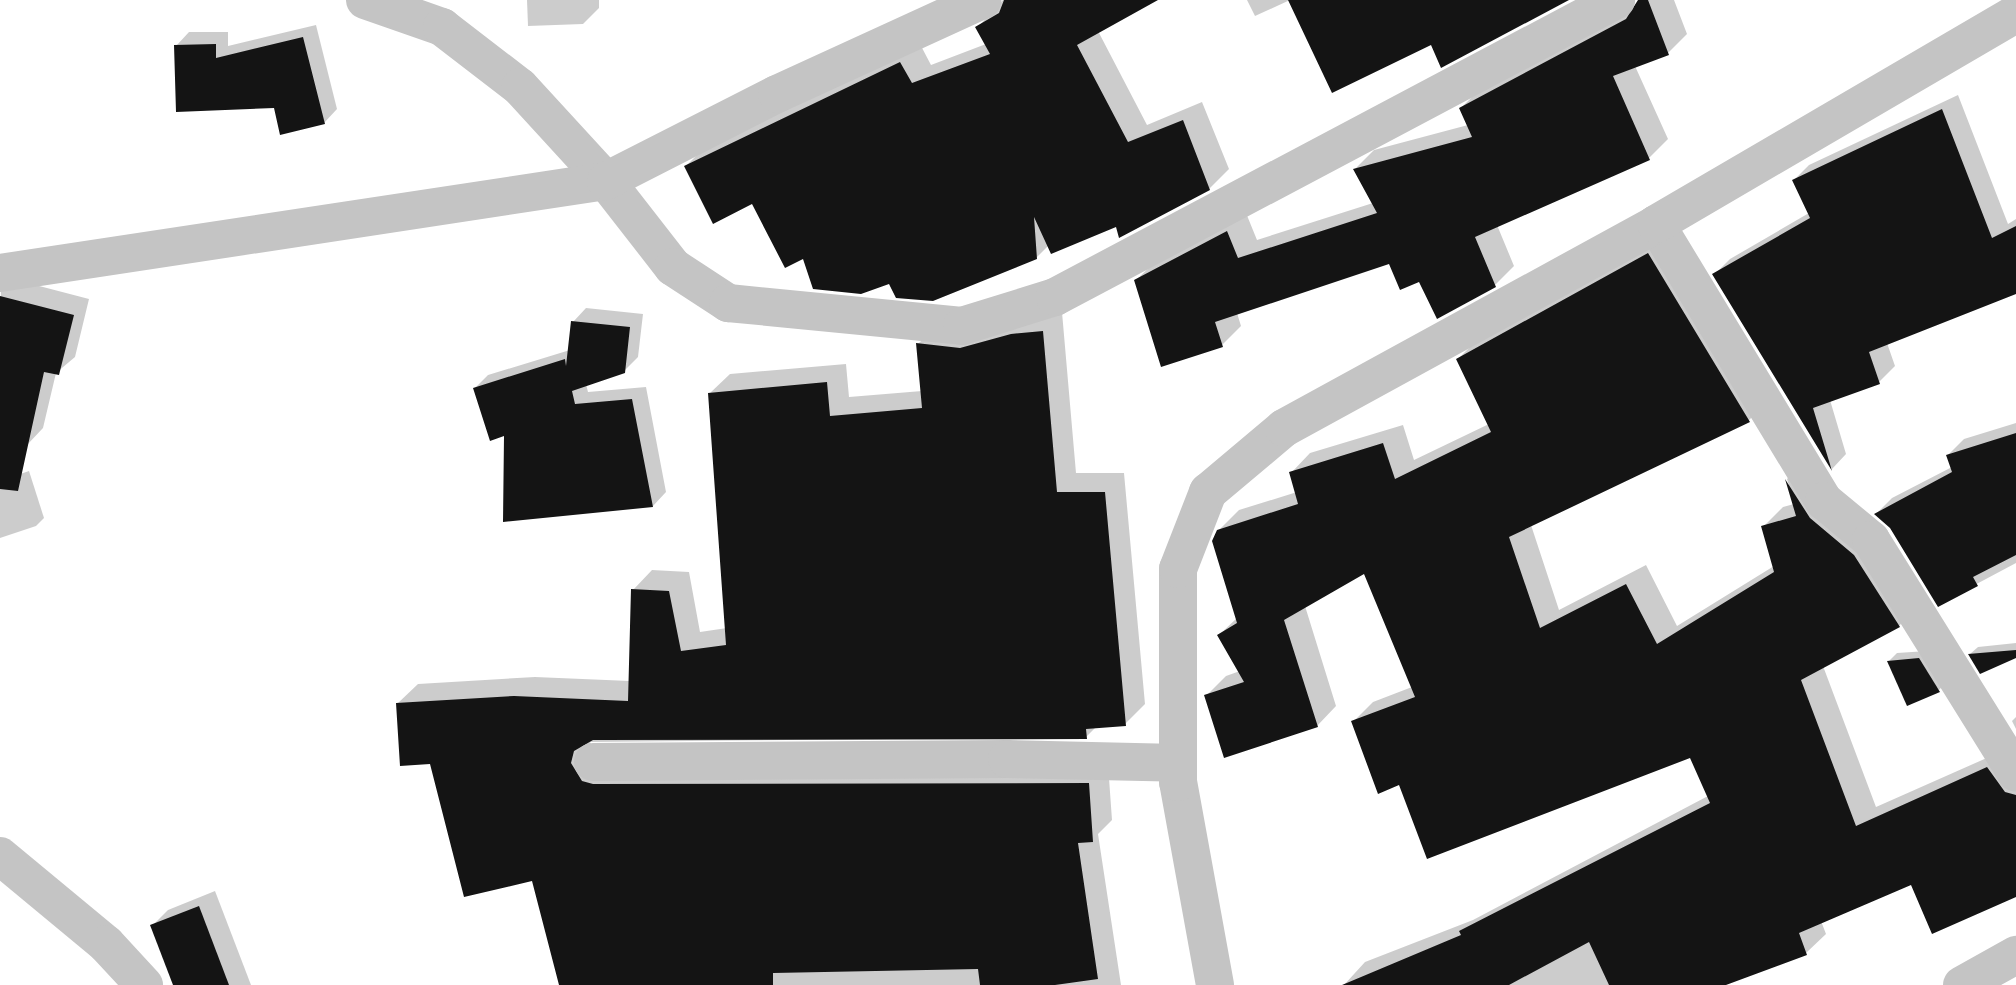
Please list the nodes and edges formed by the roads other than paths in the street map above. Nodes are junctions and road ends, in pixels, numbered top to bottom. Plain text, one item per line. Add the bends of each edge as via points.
1 (365, 0) edge
2 (982, 0) edge
3 (1616, 0) edge
4 (2016, 14) edge
5 (606, 181) junction
6 (1656, 224) junction
7 (0, 273) edge
8 (593, 762) dead end
9 (1178, 763) junction
10 (2016, 773) edge
11 (0, 856) edge
12 (2016, 955) edge
13 (144, 985) edge
14 (1214, 985) edge
15 (1962, 985) edge

1 - 5 street via 442,27 520,87
2 - 5 street via 777,93
3 - 5 street via 1055,297 962,326 728,303 673,267
4 - 6 street
5 - 7 street
6 - 9 street via 1284,428 1208,492 1178,569
6 - 10 street via 1824,501 1871,540
8 - 9 street via 1007,759
9 - 14 street via 1186,836
11 - 13 street via 106,944
12 - 15 street

